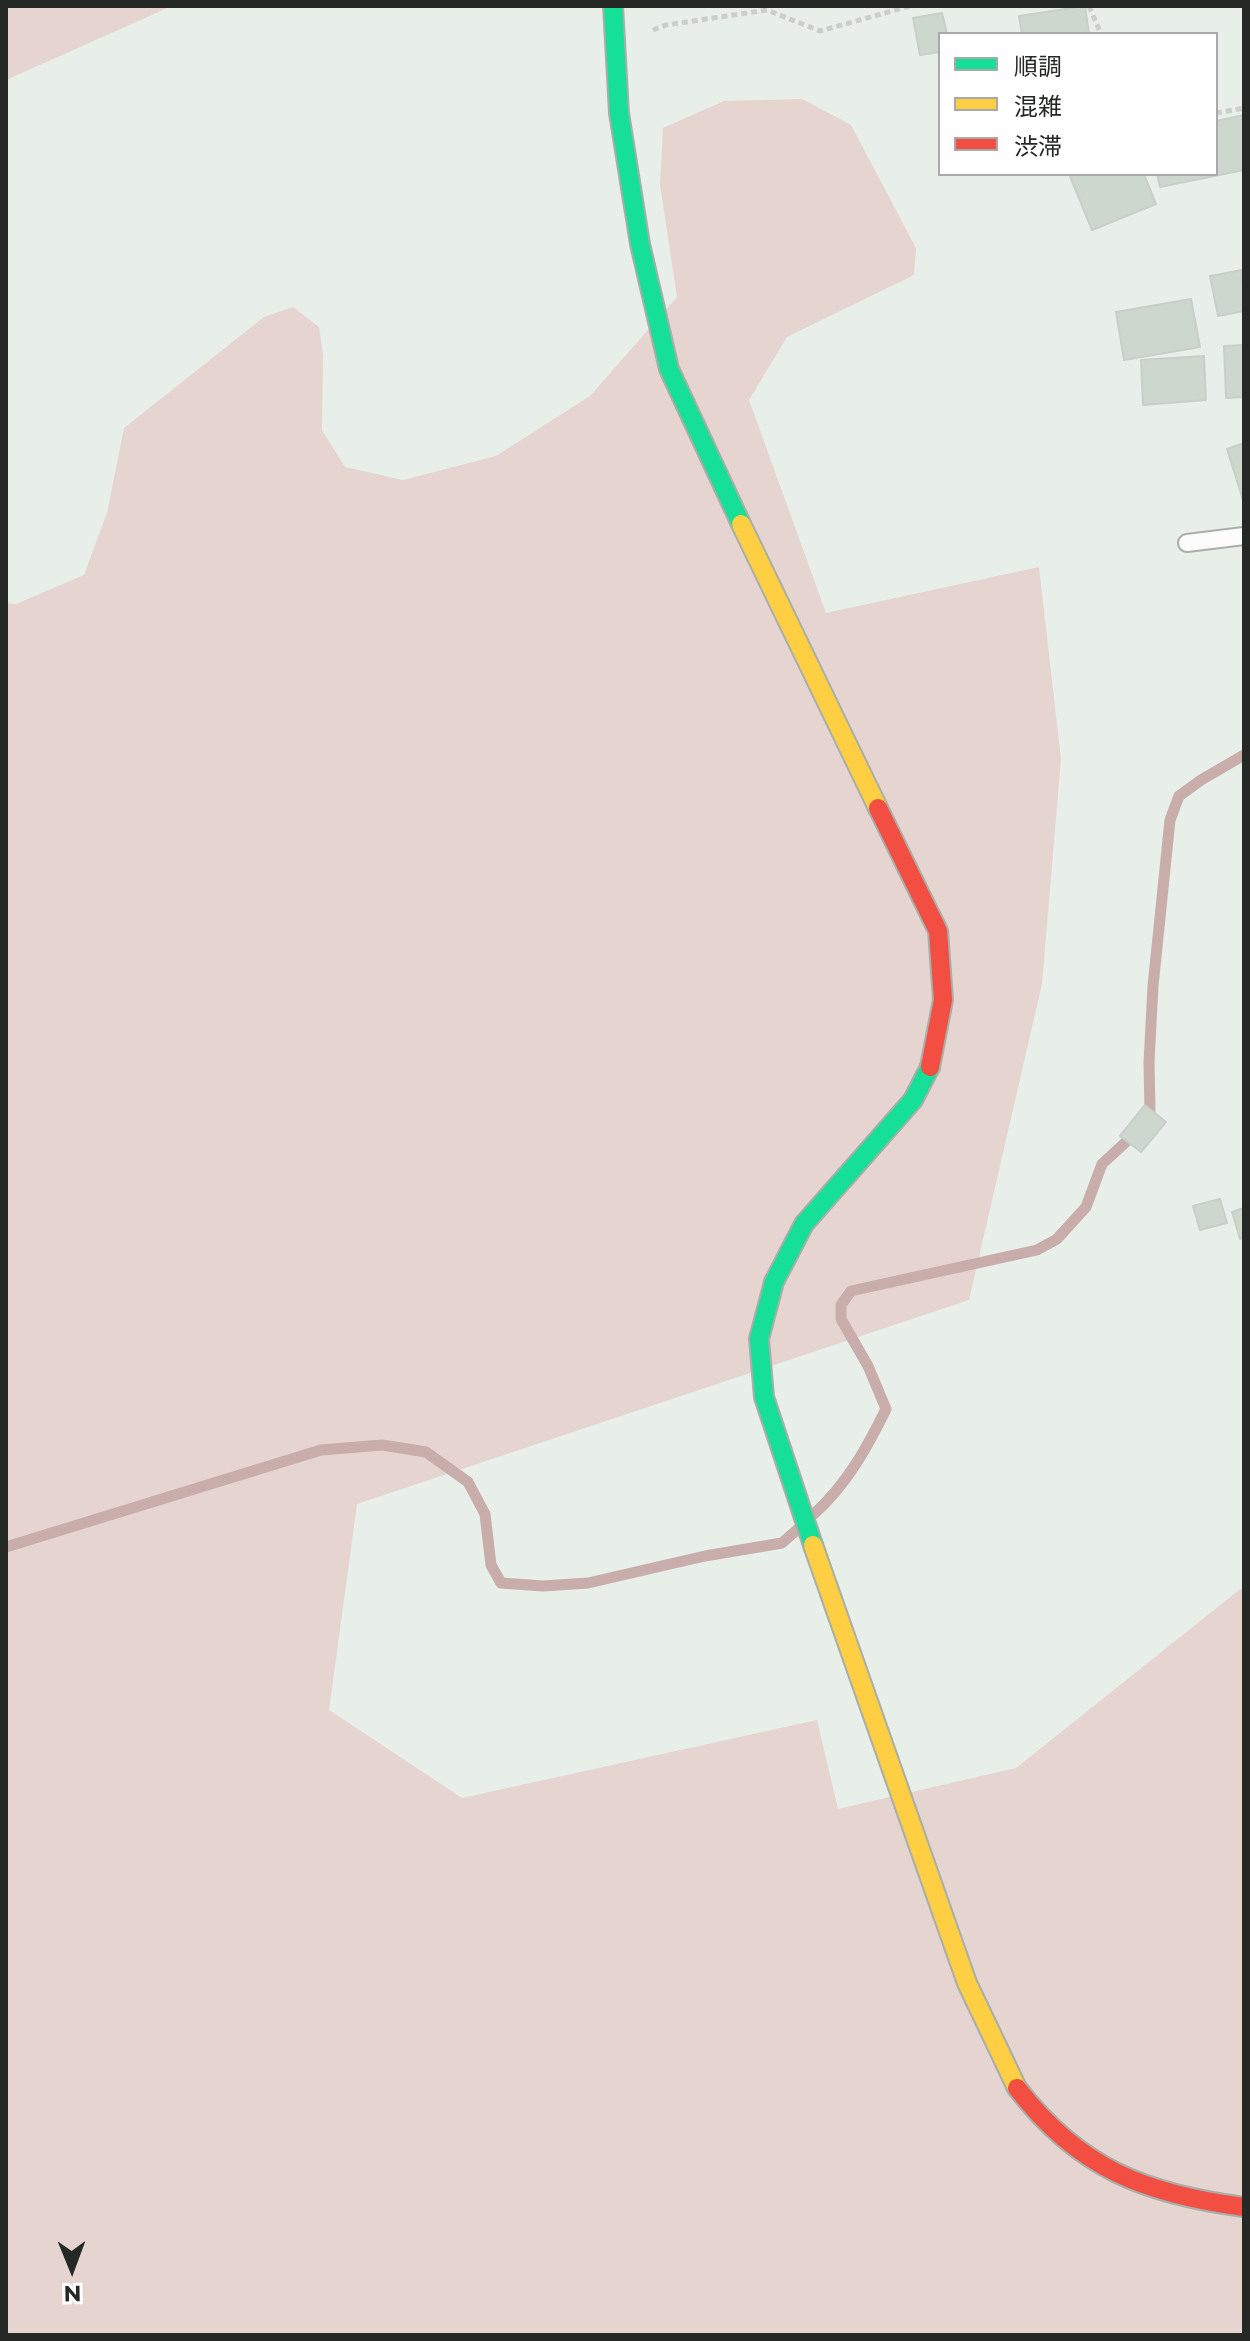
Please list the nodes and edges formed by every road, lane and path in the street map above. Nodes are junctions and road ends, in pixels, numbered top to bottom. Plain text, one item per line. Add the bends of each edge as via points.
1 (613, 6) edge
2 (910, 6) edge
3 (1089, 6) edge
4 (666, 25) dead end
5 (1100, 32) edge
6 (1244, 108) edge
7 (1218, 113) edge
8 (1244, 536) edge
9 (1187, 543) dead end
10 (1244, 2207) edge

1 - 10 street via 621,128 640,244 669,369 938,931 943,1000 931,1065 913,1100 804,1224 787,1253 764,1310 759,1339 764,1397 967,1983 1018,2090 1073,2148 1135,2183
2 - 4 path via 820,31 767,10
3 - 5 path
6 - 7 path
8 - 9 lane

